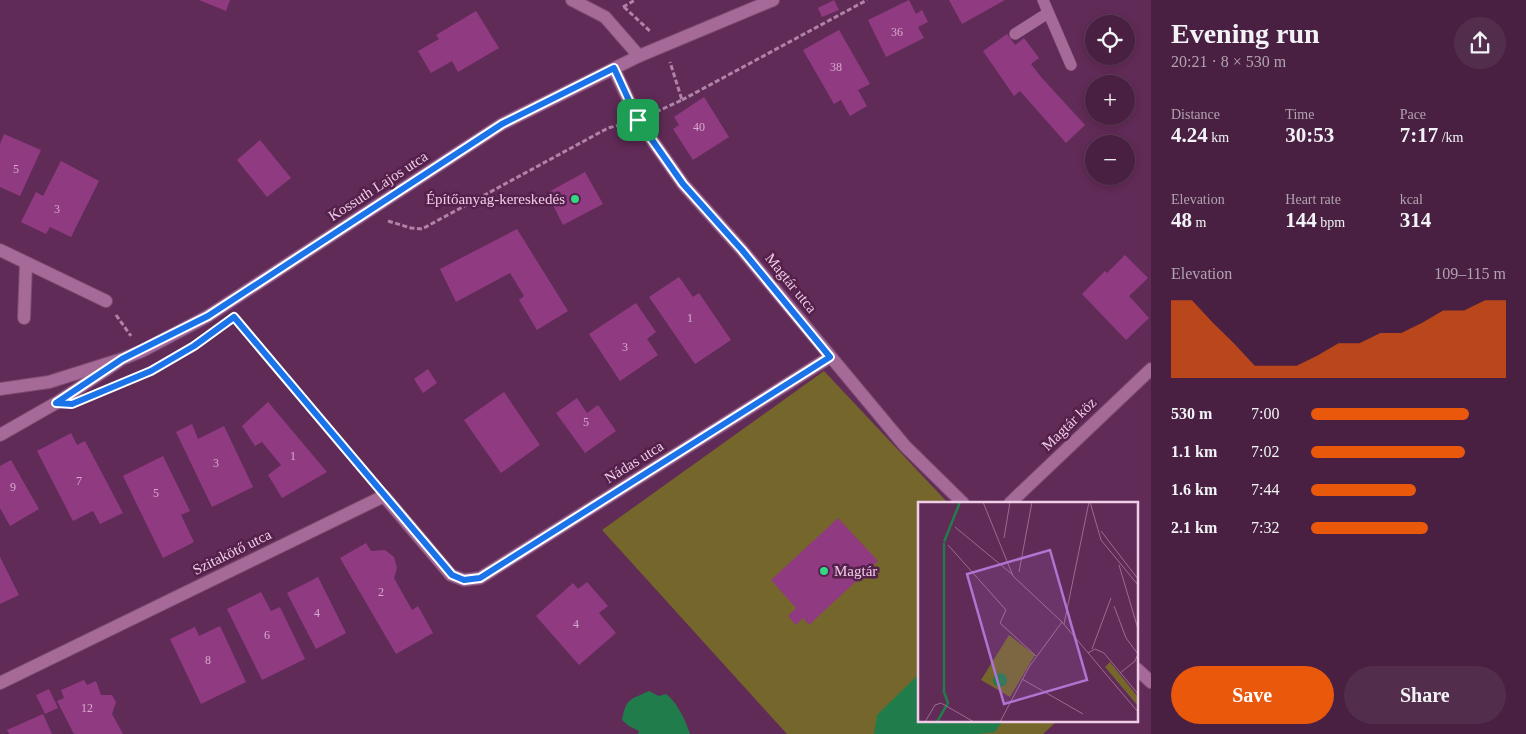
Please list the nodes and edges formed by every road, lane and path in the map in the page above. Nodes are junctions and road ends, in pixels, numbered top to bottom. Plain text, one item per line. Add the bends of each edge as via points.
1 (572, 0) edge
2 (773, 0) edge
3 (867, 0) edge
4 (1043, 0) edge
5 (1048, 13) junction
6 (1015, 34) dead end
7 (639, 56) junction
8 (1071, 65) dead end
9 (614, 68) junction
10 (682, 100) dead end
11 (638, 120) junction
12 (383, 222) dead end
13 (0, 250) edge
14 (26, 263) junction
15 (106, 301) joint
16 (234, 317) dead end
17 (24, 318) dead end
18 (142, 351) junction
19 (830, 357) junction
20 (172, 358) dead end
21 (122, 359) junction
22 (1151, 369) edge
23 (118, 386) dead end
24 (0, 389) edge
25 (0, 435) edge
26 (384, 496) junction
27 (963, 502) edge
28 (1011, 502) edge
29 (1138, 670) edge
30 (1151, 682) edge
31 (0, 683) edge

1 - 7 street via 606,17
2 - 7 street, Kossuth Lajos utca
3 - 10 path
4 - 5 lane
5 - 6 lane
5 - 8 lane
7 - 9 street, Kossuth Lajos utca
9 - 11 street, Magtár utca
9 - 18 street, Kossuth Lajos utca via 502,124 208,316
11 - 12 path via 608,128 422,230
11 - 19 street, Magtár utca via 683,184
13 - 14 street
14 - 15 street
14 - 17 street
15 - 18 path
16 - 26 path
18 - 21 street, Kossuth Lajos utca
19 - 26 street, Nádas utca via 480,578 464,580 452,575
19 - 27 street, Magtár utca via 905,446
20 - 23 path
21 - 24 street, Kossuth Lajos utca via 49,382
21 - 25 street
22 - 28 street, Magtár köz
26 - 31 street, Szitakötő utca
29 - 30 street

